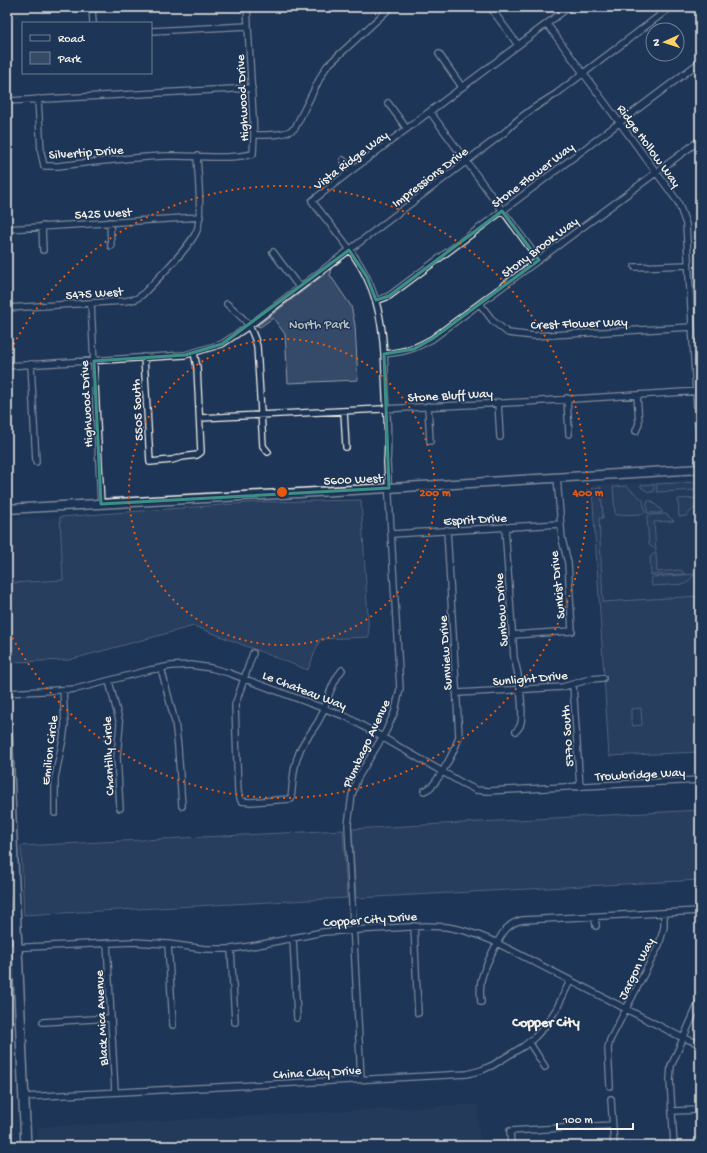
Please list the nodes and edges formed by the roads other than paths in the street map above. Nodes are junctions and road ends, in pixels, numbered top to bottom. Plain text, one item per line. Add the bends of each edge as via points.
1 (92, 7) edge
2 (247, 7) edge
3 (391, 7) edge
4 (490, 7) edge
5 (569, 7) edge
6 (671, 7) edge
7 (93, 22) edge
8 (547, 24) junction
9 (248, 26) junction
10 (152, 31) edge
11 (518, 45) junction
12 (439, 54) dead end
13 (700, 62) edge
14 (583, 73) junction
15 (462, 87) junction
16 (252, 88) junction
17 (38, 99) junction
18 (7, 101) edge
19 (388, 103) dead end
20 (430, 112) junction
21 (620, 122) junction
22 (407, 129) junction
23 (254, 135) junction
24 (700, 140) edge
25 (197, 156) junction
26 (343, 160) dead end
27 (466, 162) junction
28 (352, 170) junction
29 (656, 172) junction
30 (502, 211) junction
31 (200, 217) junction
32 (110, 222) junction
33 (42, 226) junction
34 (7, 229) edge
35 (111, 246) dead end
36 (43, 250) dead end
37 (349, 250) junction
38 (272, 252) dead end
39 (539, 260) junction
40 (688, 265) junction
41 (635, 267) dead end
42 (299, 287) junction
43 (376, 300) junction
44 (91, 304) junction
45 (227, 304) dead end
46 (480, 304) junction
47 (7, 308) edge
48 (249, 326) junction
49 (692, 327) junction
50 (194, 353) junction
51 (384, 354) junction
52 (144, 358) junction
53 (94, 361) junction
54 (31, 364) junction
55 (7, 366) edge
56 (698, 391) edge
57 (638, 395) junction
58 (567, 398) junction
59 (498, 402) junction
60 (428, 406) junction
61 (386, 408) junction
62 (344, 411) junction
63 (260, 415) junction
64 (200, 418) junction
65 (700, 426) edge
66 (636, 431) dead end
67 (569, 434) dead end
68 (500, 437) dead end
69 (430, 441) dead end
70 (346, 446) dead end
71 (268, 452) dead end
72 (36, 462) dead end
73 (700, 469) edge
74 (557, 478) junction
75 (389, 488) junction
76 (101, 504) junction
77 (7, 509) edge
78 (560, 524) junction
79 (505, 527) junction
80 (447, 530) junction
81 (391, 534) junction
82 (512, 634) junction
83 (253, 653) dead end
84 (161, 668) junction
85 (342, 670) dead end
86 (244, 678) junction
87 (603, 678) dead end
88 (109, 681) junction
89 (573, 685) junction
90 (63, 690) junction
91 (520, 690) junction
92 (7, 693) edge
93 (458, 694) junction
94 (324, 708) junction
95 (7, 729) edge
96 (516, 731) dead end
97 (383, 736) junction
98 (442, 771) junction
99 (700, 780) edge
100 (580, 787) junction
101 (424, 791) dead end
102 (182, 806) dead end
103 (120, 808) dead end
104 (55, 813) dead end
105 (700, 911) edge
106 (664, 913) junction
107 (595, 917) junction
108 (414, 926) junction
109 (596, 926) dead end
110 (353, 930) junction
111 (293, 938) junction
112 (107, 943) junction
113 (168, 944) junction
114 (498, 944) junction
115 (17, 947) junction
116 (7, 948) edge
117 (231, 949) junction
118 (570, 981) junction
119 (700, 1000) edge
120 (481, 1002) dead end
121 (627, 1009) junction
122 (418, 1013) dead end
123 (111, 1018) junction
124 (297, 1018) dead end
125 (43, 1022) dead end
126 (235, 1022) dead end
127 (172, 1025) dead end
128 (684, 1038) junction
129 (529, 1042) junction
130 (700, 1044) edge
131 (545, 1067) dead end
132 (361, 1079) junction
133 (610, 1086) dead end
134 (115, 1092) junction
135 (24, 1097) junction
136 (611, 1099) dead end
137 (700, 1110) edge
138 (672, 1111) junction
139 (613, 1125) junction
140 (26, 1146) edge
141 (511, 1146) edge
142 (614, 1146) edge
143 (674, 1146) edge

1 - 7 street
2 - 9 street, Highwood Drive
3 - 23 street via 328,66 295,128 286,133
4 - 11 street
5 - 8 street, Vista Ridge Way
6 - 14 street, Impressions Drive
8 - 11 street, Vista Ridge Way
8 - 14 street, Ridge Hollow Way
9 - 10 street
9 - 16 street, Highwood Drive
11 - 15 street, Vista Ridge Way
12 - 15 street
13 - 21 street, Stone Flower Way
14 - 21 street, Ridge Hollow Way
14 - 27 street, Impressions Drive via 515,122 506,132
15 - 20 street, Vista Ridge Way
16 - 17 street
16 - 23 street, Highwood Drive
17 - 18 street
17 - 25 street, Silvertip Drive via 44,166 151,157
19 - 22 street
20 - 22 street, Vista Ridge Way
20 - 27 street
21 - 29 street, Ridge Hollow Way
21 - 30 street, Stone Flower Way
22 - 28 street, Vista Ridge Way
23 - 25 street, Highwood Drive via 254,154 226,158
24 - 29 street, Stony Brook Way
25 - 31 street
26 - 28 street
27 - 30 street
27 - 37 street, Impressions Drive
28 - 37 street, Vista Ridge Way via 312,201
29 - 39 street, Stony Brook Way
29 - 40 street, Ridge Hollow Way via 683,212
30 - 39 street
30 - 43 street, Stone Flower Way via 389,296
31 - 32 street, 5425 West
31 - 44 street, 5475 West via 194,236 142,295 125,301
32 - 33 street, 5425 West
32 - 35 street
33 - 34 street, 5425 West
33 - 36 street
37 - 42 street, Impressions Drive
37 - 43 street, Vista Ridge Way via 367,277
38 - 42 street
39 - 46 street, Stony Brook Way
40 - 41 street
40 - 49 street, Ridge Hollow Way
42 - 48 street, Impressions Drive
43 - 51 street, Vista Ridge Way
44 - 47 street, 5475 West
44 - 53 street, Highwood Drive
45 - 48 street via 246,320
46 - 49 street, Crest Flower Way via 493,321 508,333 534,336
46 - 51 street, Stony Brook Way via 414,349
48 - 50 street, Impressions Drive via 222,344
48 - 63 street via 257,346
49 - 56 street, Ridge Hollow Way
50 - 52 street, Impressions Drive
50 - 64 street
51 - 61 street, Vista Ridge Way
52 - 53 street, Impressions Drive
52 - 64 street, 5505 South via 150,462 172,460 201,452
53 - 54 street, Impressions Drive
53 - 76 street, Highwood Drive
54 - 55 street, Impressions Drive
54 - 72 street
56 - 57 street, Stone Bluff Way
56 - 65 street, Ridge Hollow Way
57 - 58 street, Stone Bluff Way
57 - 66 street via 639,423
58 - 59 street, Stone Bluff Way
58 - 67 street
59 - 60 street, Stone Bluff Way
59 - 68 street
60 - 61 street, Stone Bluff Way
60 - 69 street
61 - 62 street, Stone Bluff Way
61 - 75 street, Vista Ridge Way
62 - 63 street, Stone Bluff Way
62 - 70 street
63 - 64 street, Stone Bluff Way
63 - 71 street via 263,446
73 - 74 main road, 5600 West
74 - 75 main road, 5600 West
74 - 78 street, Sunkist Drive
75 - 76 main road, 5600 West
75 - 81 street, Plumbago Avenue
76 - 77 main road, 5600 West
78 - 79 street, Esprit Drive
78 - 82 street, Sunkist Drive via 568,563 572,631
79 - 80 street, Esprit Drive
79 - 82 street, Sunbow Drive
80 - 81 street, Esprit Drive
80 - 93 street, Sunview Drive
81 - 97 street, Plumbago Avenue via 400,689 395,711
82 - 91 street, Sunbow Drive
83 - 86 street
84 - 86 street, Le Chateau Way via 201,666
84 - 88 street, Le Chateau Way
84 - 102 street via 177,734
85 - 94 street
86 - 94 street, Le Chateau Way
86 - 94 street via 234,715 238,792 241,801 291,799 295,763
87 - 89 street, Sunlight Drive
88 - 90 street, Le Chateau Way
88 - 103 street, Chantilly Circle via 120,724 117,757
89 - 91 street, Sunlight Drive
89 - 100 street, 5770 South
90 - 92 street, Le Chateau Way
90 - 104 street, Emilion Circle via 65,725 55,778
91 - 93 street, Sunlight Drive
91 - 96 street, Sunbow Drive via 522,719
93 - 98 street, Sunview Drive via 458,743
94 - 97 street, Le Chateau Way
95 - 115 main road
97 - 98 street, Le Chateau Way
97 - 110 street, Plumbago Avenue via 357,779 352,795 348,825
98 - 100 street, Le Chateau Way via 471,788 482,791
98 - 101 street, Sunview Drive via 432,786
99 - 100 street, Trowbridge Way
105 - 106 street
106 - 107 street
106 - 121 street, Jargon Way via 662,938
107 - 109 street
107 - 114 street via 518,921 510,925
108 - 110 street, Copper City Drive
108 - 114 street, Copper City Drive via 439,926 462,930
108 - 122 street
110 - 111 street, Copper City Drive via 315,933
110 - 132 street, Plumbago Avenue
111 - 117 street, Copper City Drive
111 - 124 street
112 - 113 street, Copper City Drive
112 - 115 street, Copper City Drive
112 - 123 street, Black Mica Avenue
113 - 117 street, Copper City Drive via 205,949
113 - 127 street
114 - 118 street, Copper City Drive
114 - 120 street via 481,979
115 - 116 street, Copper City Drive
115 - 135 main road
117 - 126 street
118 - 121 street, Copper City Drive
118 - 129 street, China Clay Drive via 550,1020
119 - 128 street
121 - 128 street, Copper City Drive
121 - 133 street, Jargon Way via 608,1048
123 - 125 street
123 - 134 street, Black Mica Avenue
128 - 130 street, Copper City Drive
128 - 138 street via 671,1066
129 - 131 street
129 - 132 street, China Clay Drive via 493,1065 474,1072
132 - 134 street, China Clay Drive
134 - 135 street, China Clay Drive
135 - 140 main road
136 - 139 street
137 - 138 street
138 - 143 street
139 - 141 street via 510,1131
139 - 142 street

